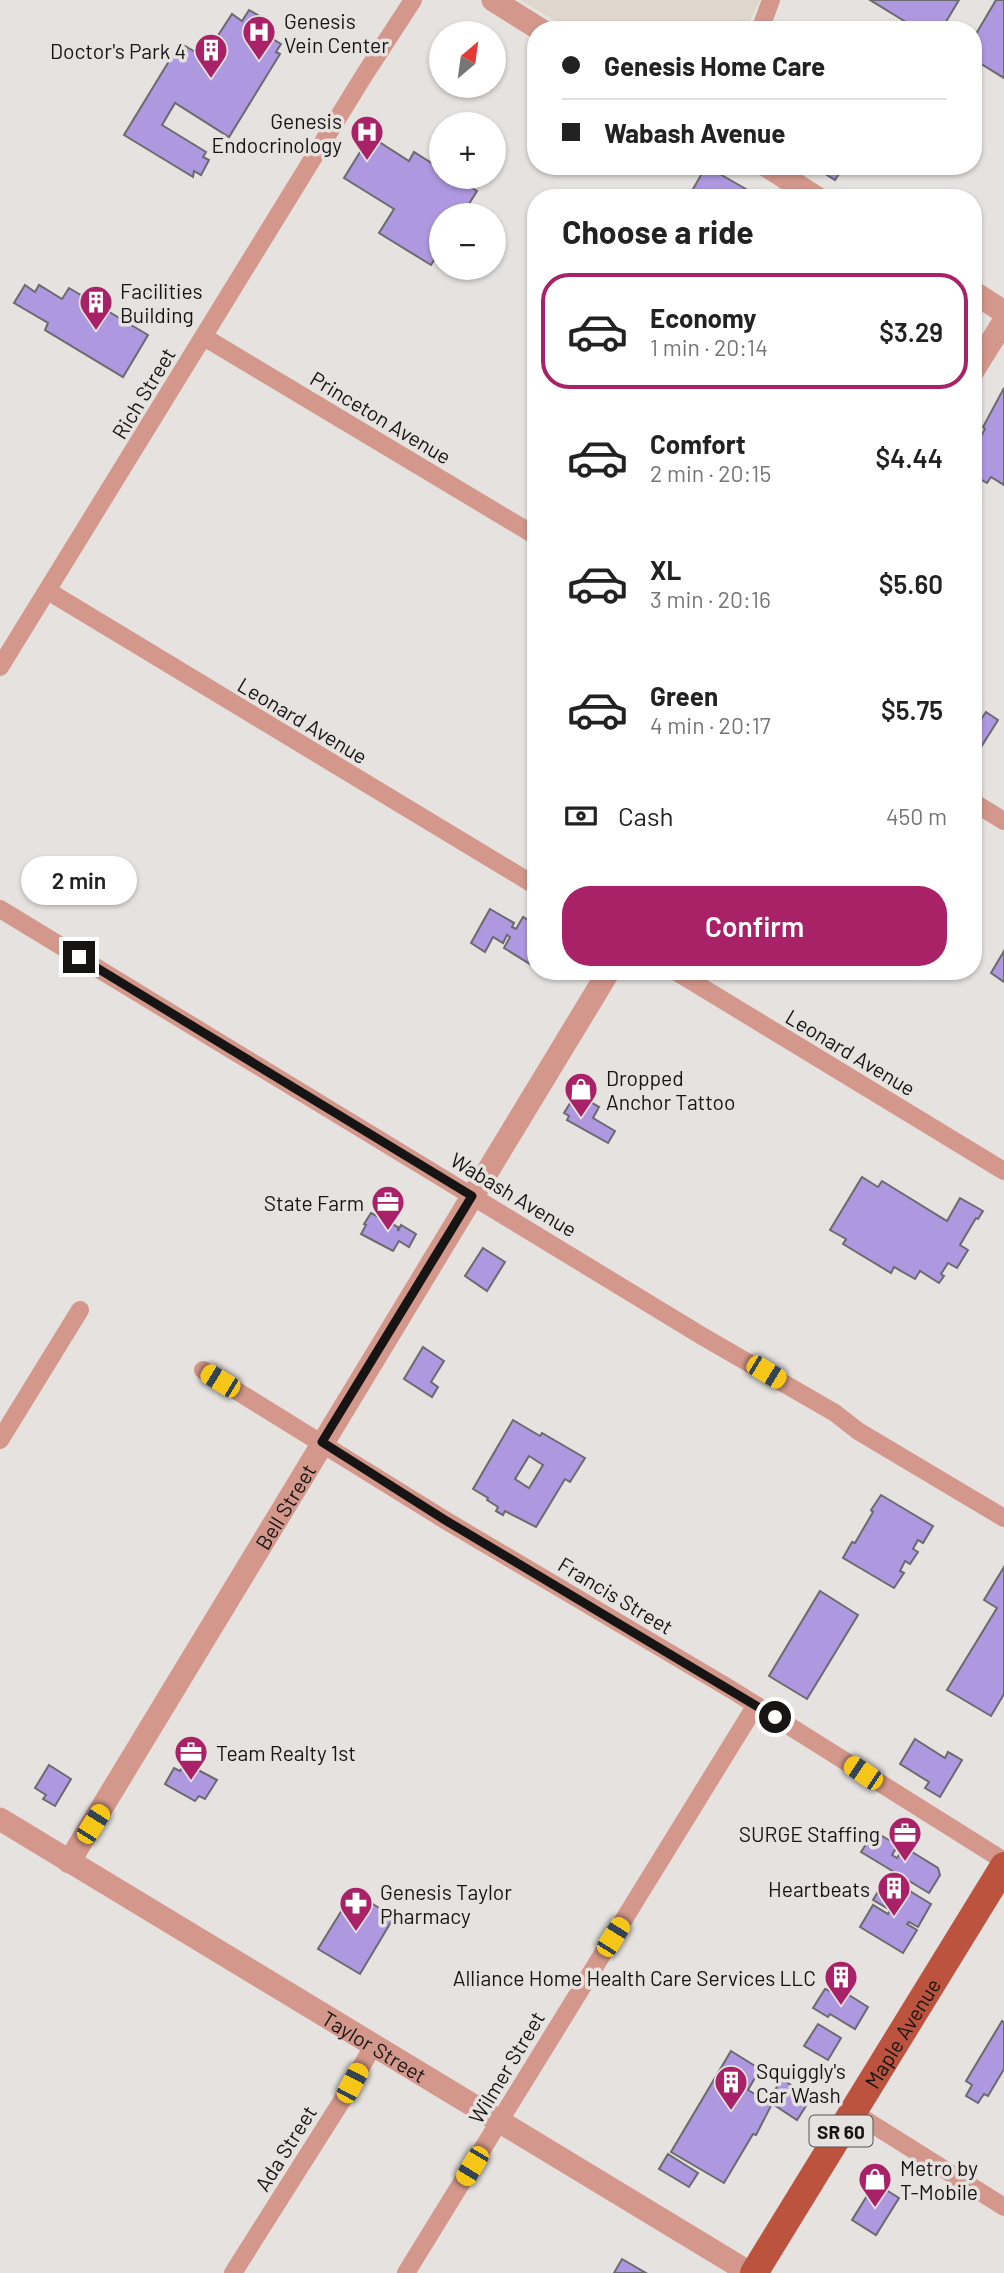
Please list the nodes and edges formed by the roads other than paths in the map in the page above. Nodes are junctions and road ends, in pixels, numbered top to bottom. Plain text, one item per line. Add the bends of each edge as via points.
1 (413, 0) edge
2 (493, 0) edge
3 (771, 0) edge
4 (527, 21) edge
5 (763, 21) edge
6 (781, 175) edge
7 (803, 189) edge
8 (982, 298) edge
9 (1004, 312) edge
10 (1004, 321) edge
11 (204, 337) junction
12 (982, 356) edge
13 (527, 531) edge
14 (48, 591) junction
15 (5, 646) edge
16 (0, 667) edge
17 (982, 808) edge
18 (1004, 821) edge
19 (527, 881) edge
20 (0, 909) edge
21 (604, 980) edge
22 (690, 980) edge
23 (1004, 1171) edge
24 (472, 1196) junction
25 (80, 1310) dead end
26 (203, 1370) dead end
27 (0, 1440) edge
28 (322, 1442) junction
29 (1004, 1518) edge
30 (756, 1705) junction
31 (0, 1819) edge
32 (69, 1862) junction
33 (1002, 1874) edge
34 (373, 2046) junction
35 (853, 2112) junction
36 (499, 2122) junction
37 (1004, 2207) edge
38 (233, 2273) edge
39 (406, 2273) edge
40 (752, 2273) edge

1 - 11 street, Rich Street
2 - 4 street
3 - 5 street
6 - 7 street
8 - 9 street
10 - 12 street
11 - 13 street, Princeton Avenue
11 - 14 street, Rich Street
14 - 15 street, Rich Street
14 - 19 street, Leonard Avenue
15 - 16 street, Rich Street
17 - 18 street
20 - 24 street, Wabash Avenue
21 - 24 street, Bell Street
22 - 23 street, Leonard Avenue
24 - 28 street, Bell Street
24 - 29 street, Wabash Avenue
25 - 27 street
26 - 28 street, Francis Street
28 - 30 street, Francis Street
28 - 32 street, Bell Street
30 - 33 street, Francis Street
30 - 36 street, Wilmer Street
31 - 32 street, Taylor Street
32 - 34 street, Taylor Street
33 - 35 main road, Maple Avenue / SR 60
34 - 36 street, Taylor Street
34 - 38 street, Ada Street
35 - 37 street
35 - 40 main road, Maple Avenue / SR 60
36 - 39 street, Wilmer Street
36 - 40 street, Taylor Street

